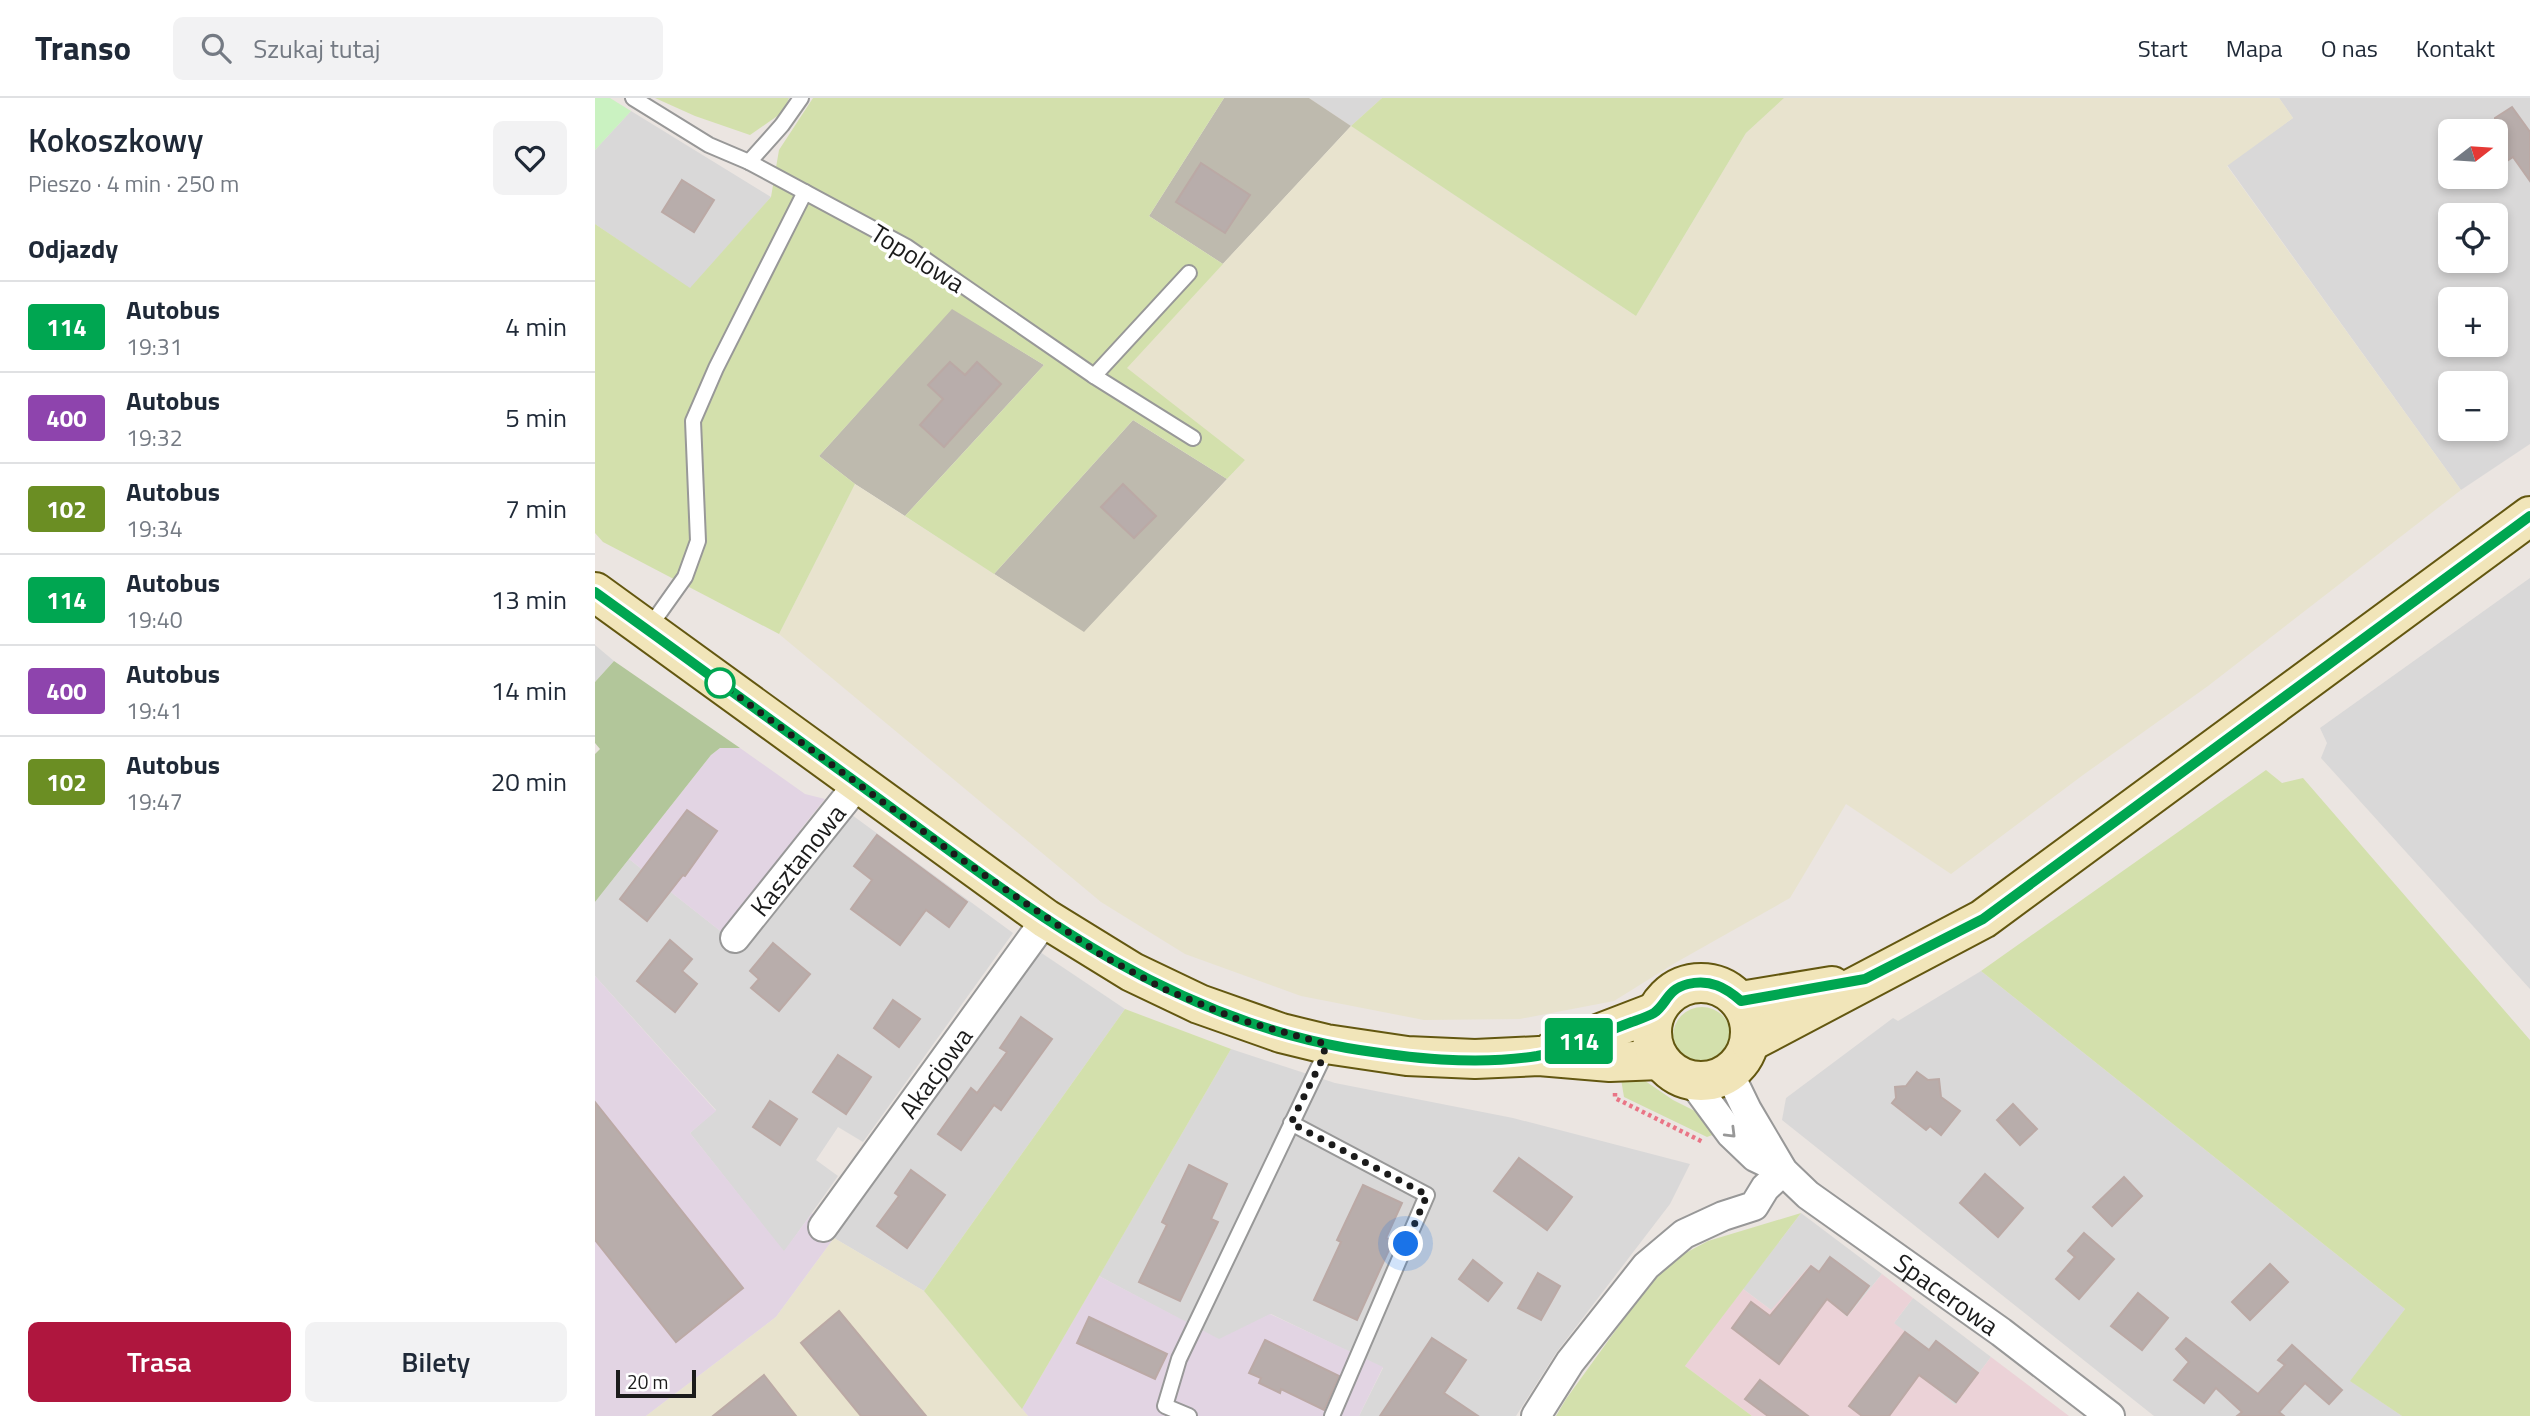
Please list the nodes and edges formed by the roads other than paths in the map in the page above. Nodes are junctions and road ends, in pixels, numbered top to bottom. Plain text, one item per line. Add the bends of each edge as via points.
1 (632, 98) edge
2 (801, 98) edge
3 (749, 162) junction
4 (805, 192) junction
5 (1189, 272) dead end
6 (1094, 376) junction
7 (1193, 438) dead end
8 (2530, 516) edge
9 (595, 592) edge
10 (648, 631) junction
11 (858, 784) junction
12 (1046, 919) junction
13 (736, 937) dead end
14 (1865, 979) junction
15 (1741, 1001) junction
16 (1655, 1012) junction
17 (1326, 1044) junction
18 (1539, 1056) junction
19 (1740, 1058) junction
20 (1660, 1060) junction
21 (1692, 1081) junction
22 (1291, 1123) junction
23 (1783, 1171) junction
24 (823, 1227) dead end
25 (1189, 1416) edge
26 (1332, 1416) edge
27 (1536, 1416) edge
28 (2110, 1416) edge

1 - 3 lane, Topolowa via 709,145
2 - 3 lane
3 - 4 lane, Topolowa
4 - 6 lane, Topolowa via 907,247
4 - 10 lane via 693,421 698,541 685,577
5 - 6 lane
6 - 7 lane, Topolowa
8 - 14 main road via 1983,919
9 - 10 main road
10 - 11 main road
11 - 12 main road
11 - 13 street, Kasztanowa
12 - 17 main road via 1174,993 1237,1019
12 - 24 street, Akacjowa
14 - 15 main road
14 - 19 main road
15 - 16 main road via 1725,988 1705,982 1685,985 1667,995
15 - 19 main road via 1750,1021
16 - 18 main road
16 - 20 main road via 1651,1037
17 - 18 main road via 1441,1059
17 - 22 lane
18 - 20 main road via 1609,1062
19 - 21 main road via 1712,1081
19 - 23 street, Spacerowa via 1747,1110
20 - 21 main road
21 -> 23 street, Spacerowa via 1731,1134 1755,1157
22 - 25 lane via 1179,1359 1165,1405
22 - 26 lane via 1427,1195
23 - 27 street via 1754,1206 1683,1234 1646,1266 1570,1362
23 - 28 street, Spacerowa via 1808,1195

